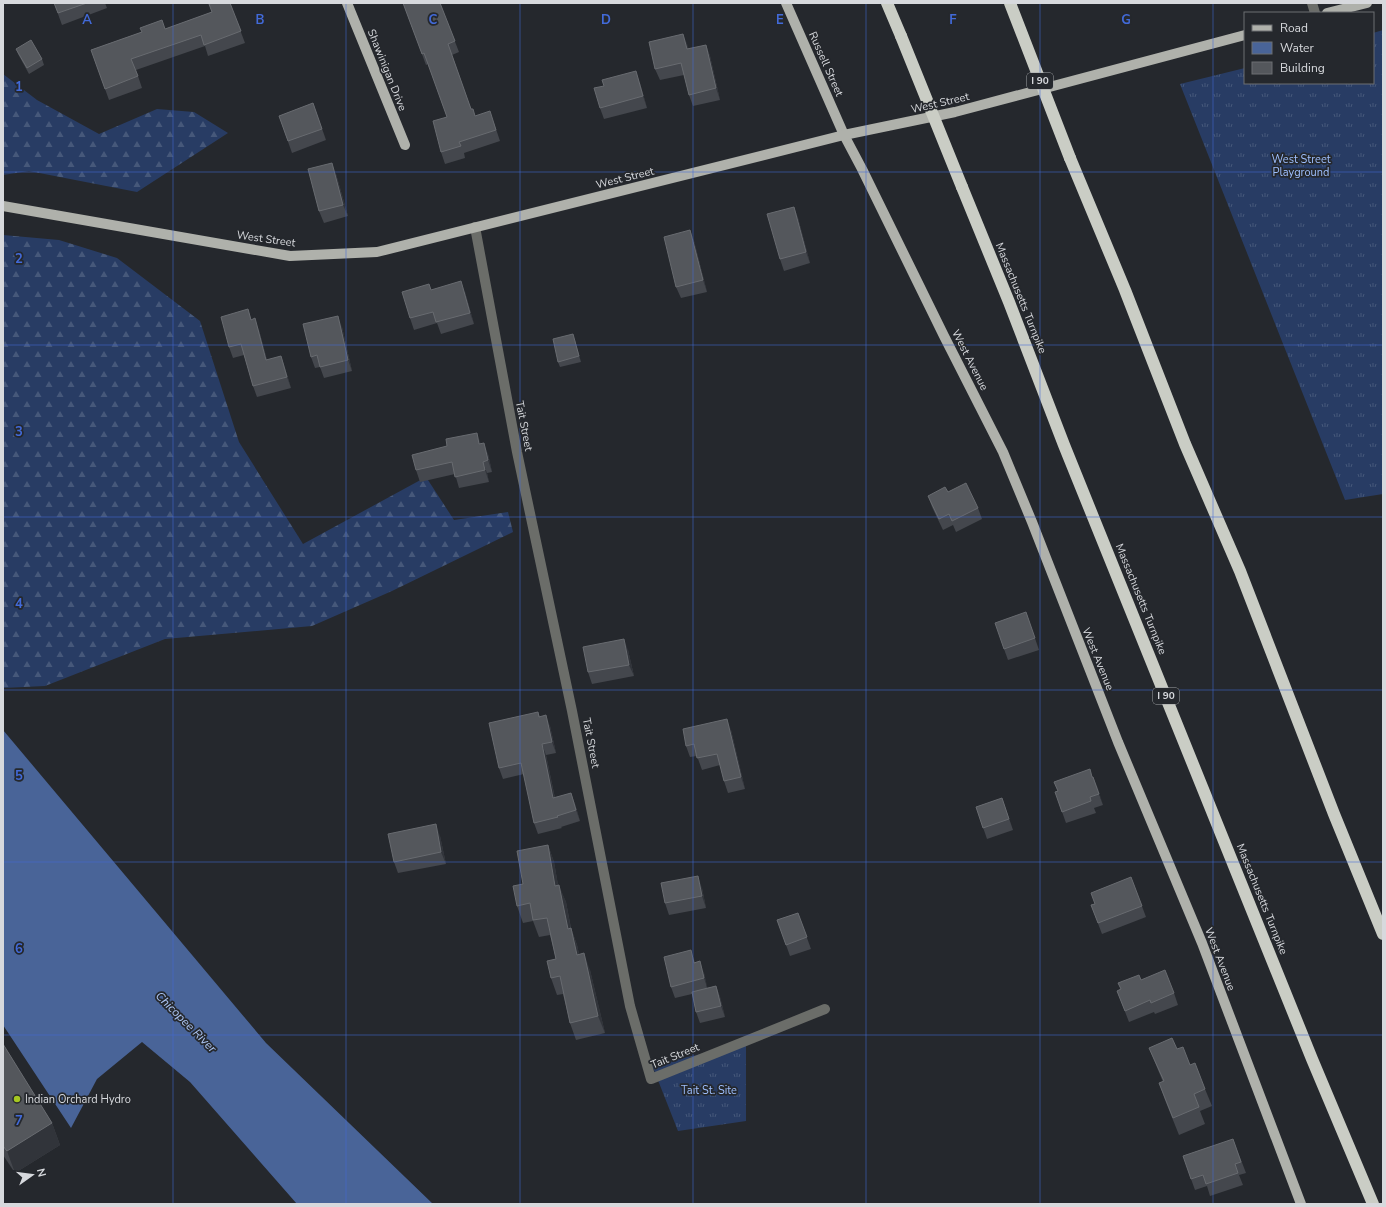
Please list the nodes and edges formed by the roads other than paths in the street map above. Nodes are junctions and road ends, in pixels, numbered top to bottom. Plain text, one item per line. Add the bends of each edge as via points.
1 (347, 3) edge
2 (786, 3) edge
3 (887, 3) edge
4 (1010, 3) edge
5 (1367, 3) edge
6 (1331, 12) edge
7 (1244, 35) edge
8 (844, 135) junction
9 (405, 145) dead end
10 (3, 206) edge
11 (475, 228) junction
12 (1383, 934) edge
13 (825, 1009) dead end
14 (1301, 1204) edge
15 (1373, 1204) edge

1 - 9 main road, Shawinigan Drive
2 - 8 main road, Russell Street
3 - 15 highway, Massachusetts Turnpike / I 90, bridge via 1312,1059
4 - 12 highway, I 90, bridge via 1185,444 1240,571
5 - 6 main road
7 - 8 main road, West Street via 955,112
8 - 11 main road, West Street
8 - 14 main road, West Avenue via 1006,459 1118,742 1202,943
10 - 11 main road, West Street via 290,256 377,252
11 - 13 street, Tait Street via 517,452 572,711 630,1006 651,1079

